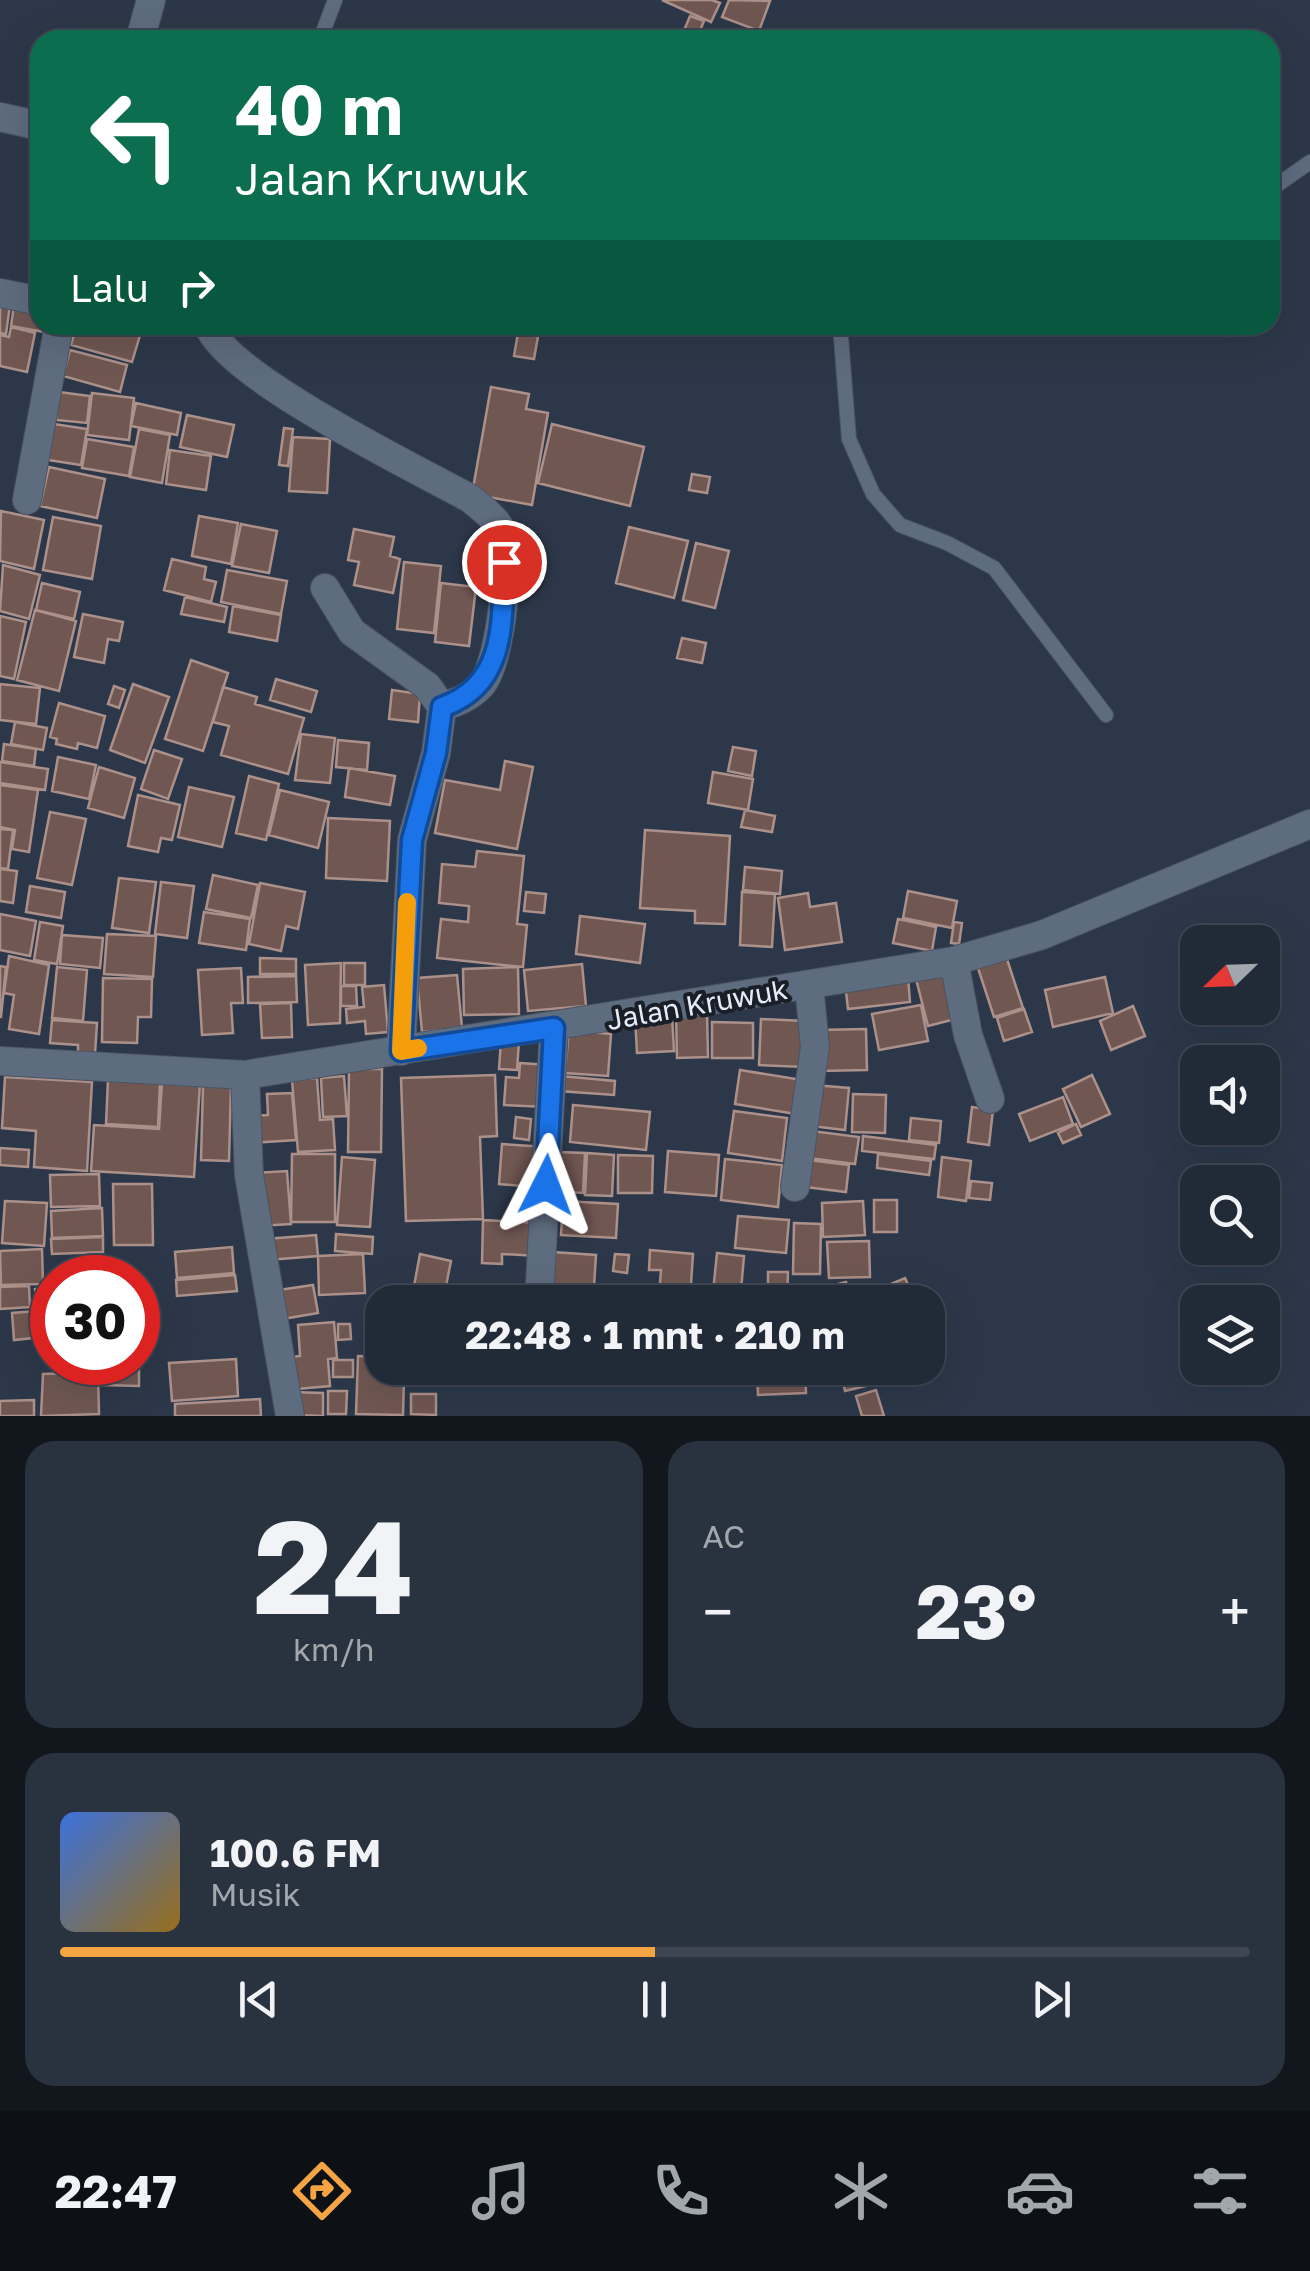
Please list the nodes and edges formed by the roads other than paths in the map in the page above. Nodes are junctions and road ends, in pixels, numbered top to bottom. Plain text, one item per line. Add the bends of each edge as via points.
1 (152, 0) edge
2 (335, 0) edge
3 (143, 30) edge
4 (324, 30) edge
5 (0, 117) edge
6 (30, 124) edge
7 (1310, 162) edge
8 (1280, 183) edge
9 (0, 294) edge
10 (30, 300) edge
11 (57, 335) edge
12 (211, 335) edge
13 (841, 335) edge
14 (27, 500) dead end
15 (325, 588) dead end
16 (442, 707) junction
17 (1106, 715) dead end
18 (1310, 824) edge
19 (954, 961) junction
20 (809, 985) junction
21 (554, 1028) junction
22 (401, 1051) junction
23 (0, 1061) edge
24 (245, 1075) junction
25 (990, 1099) dead end
26 (795, 1188) dead end
27 (540, 1285) edge
28 (290, 1416) edge

1 - 3 street
2 - 4 lane
5 - 6 street
7 - 8 lane
9 - 10 street
11 - 14 street
12 - 16 street via 268,384 471,500 497,522 504,562 492,664 483,683
13 - 17 lane via 848,439 873,494 900,525 994,568
15 - 16 street via 352,632 427,686
16 - 22 street via 412,840
18 - 19 street, Jalan Kruwuk via 1042,935
19 - 20 street, Jalan Kruwuk
19 - 25 street via 968,1035
20 - 21 street, Jalan Kruwuk
20 - 26 street via 816,1047
21 - 22 street, Jalan Kruwuk
21 - 27 street
22 - 24 street, Jalan Kruwuk
23 - 24 street, Jalan Kruwuk
24 - 28 street via 249,1174

